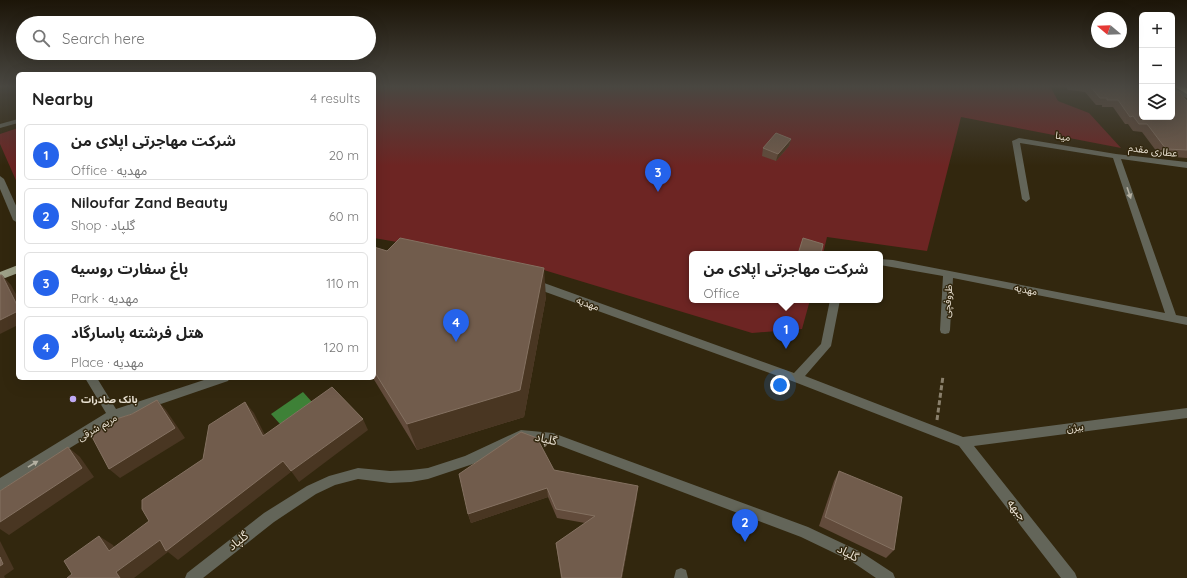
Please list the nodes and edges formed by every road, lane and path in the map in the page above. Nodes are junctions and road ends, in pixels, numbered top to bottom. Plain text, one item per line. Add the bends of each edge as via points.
1 (16, 121) edge
2 (0, 126) edge
3 (1116, 156) junction
4 (1187, 165) edge
5 (0, 179) edge
6 (1026, 199) dead end
7 (16, 215) edge
8 (883, 262) edge
9 (16, 270) edge
10 (948, 273) junction
11 (0, 276) edge
12 (526, 281) edge
13 (834, 303) edge
14 (1172, 318) junction
15 (1187, 321) edge
16 (945, 330) dead end
17 (942, 376) dead end
18 (796, 378) junction
19 (93, 380) edge
20 (218, 380) edge
21 (1187, 413) edge
22 (113, 416) junction
23 (936, 430) junction
24 (963, 442) junction
25 (0, 485) edge
26 (192, 578) edge
27 (888, 578) edge
28 (1070, 578) edge

1 - 2 street
3 - 4 street, عطاری مقدم
3 - 6 street, مینا via 1023,140 1016,141
3 -> 14 street
5 - 7 street
8 - 10 street, مهدیه
9 - 11 main road
10 - 14 street, مهدیه
10 - 16 street, ظروفچی
12 - 18 street, مهدیه
13 - 18 street via 826,346
14 - 15 street, مهدیه
17 - 23 path
18 - 23 street, مهدیه
19 - 22 street
20 - 22 street, مریم شرقی
21 - 24 street, بیژن
25 -> 22 street, مریم شرقی
23 - 24 street, مهدیه
24 - 28 street, جبهه
26 - 27 street, گلپاد via 267,518 308,492 326,484 354,474 401,477 431,473 472,458 521,435 529,435 552,438 802,531 855,556

